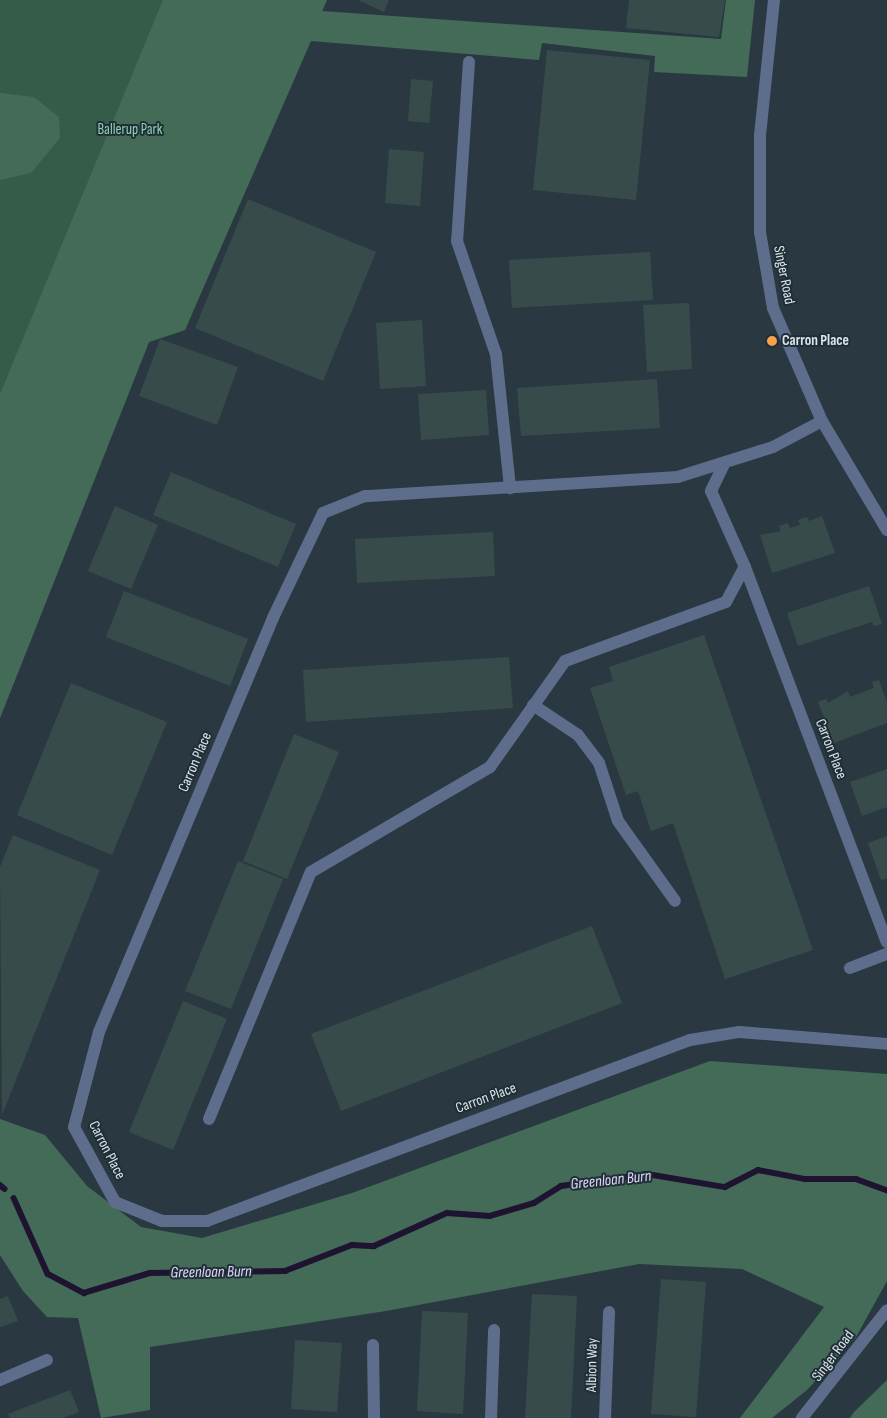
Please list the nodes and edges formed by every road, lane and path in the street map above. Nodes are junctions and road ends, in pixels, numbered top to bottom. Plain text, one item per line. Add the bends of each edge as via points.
1 (774, 0) edge
2 (469, 62) dead end
3 (822, 421) junction
4 (726, 462) junction
5 (510, 488) junction
6 (887, 530) edge
7 (744, 567) junction
8 (533, 706) junction
9 (675, 901) dead end
10 (887, 942) edge
11 (887, 954) edge
12 (850, 968) dead end
13 (887, 1044) edge
14 (209, 1119) dead end
15 (887, 1310) edge
16 (609, 1312) dead end
17 (494, 1330) dead end
18 (373, 1345) dead end
19 (47, 1360) dead end
20 (0, 1380) edge
21 (374, 1418) edge
22 (491, 1418) edge
23 (605, 1418) edge
24 (802, 1418) edge

1 - 3 street, Singer Road via 760,135 760,232 773,308
2 - 5 street via 457,241 496,354
3 - 4 street, Carron Place via 773,448
3 - 6 street, Singer Road
4 - 5 street, Carron Place via 678,477
4 - 7 street, Carron Place via 710,491
5 - 13 street, Carron Place via 365,496 322,513 273,618 99,1032 74,1127 115,1202 162,1221 207,1221 690,1040 739,1032
7 - 8 street via 726,602 565,661
7 - 10 street, Carron Place
8 - 9 street via 578,735 599,763 618,821
8 - 14 street via 490,767 311,872
11 - 12 street
15 - 24 street, Singer Road
16 - 23 street, Albion Way
17 - 22 street
18 - 21 street
19 - 20 street

